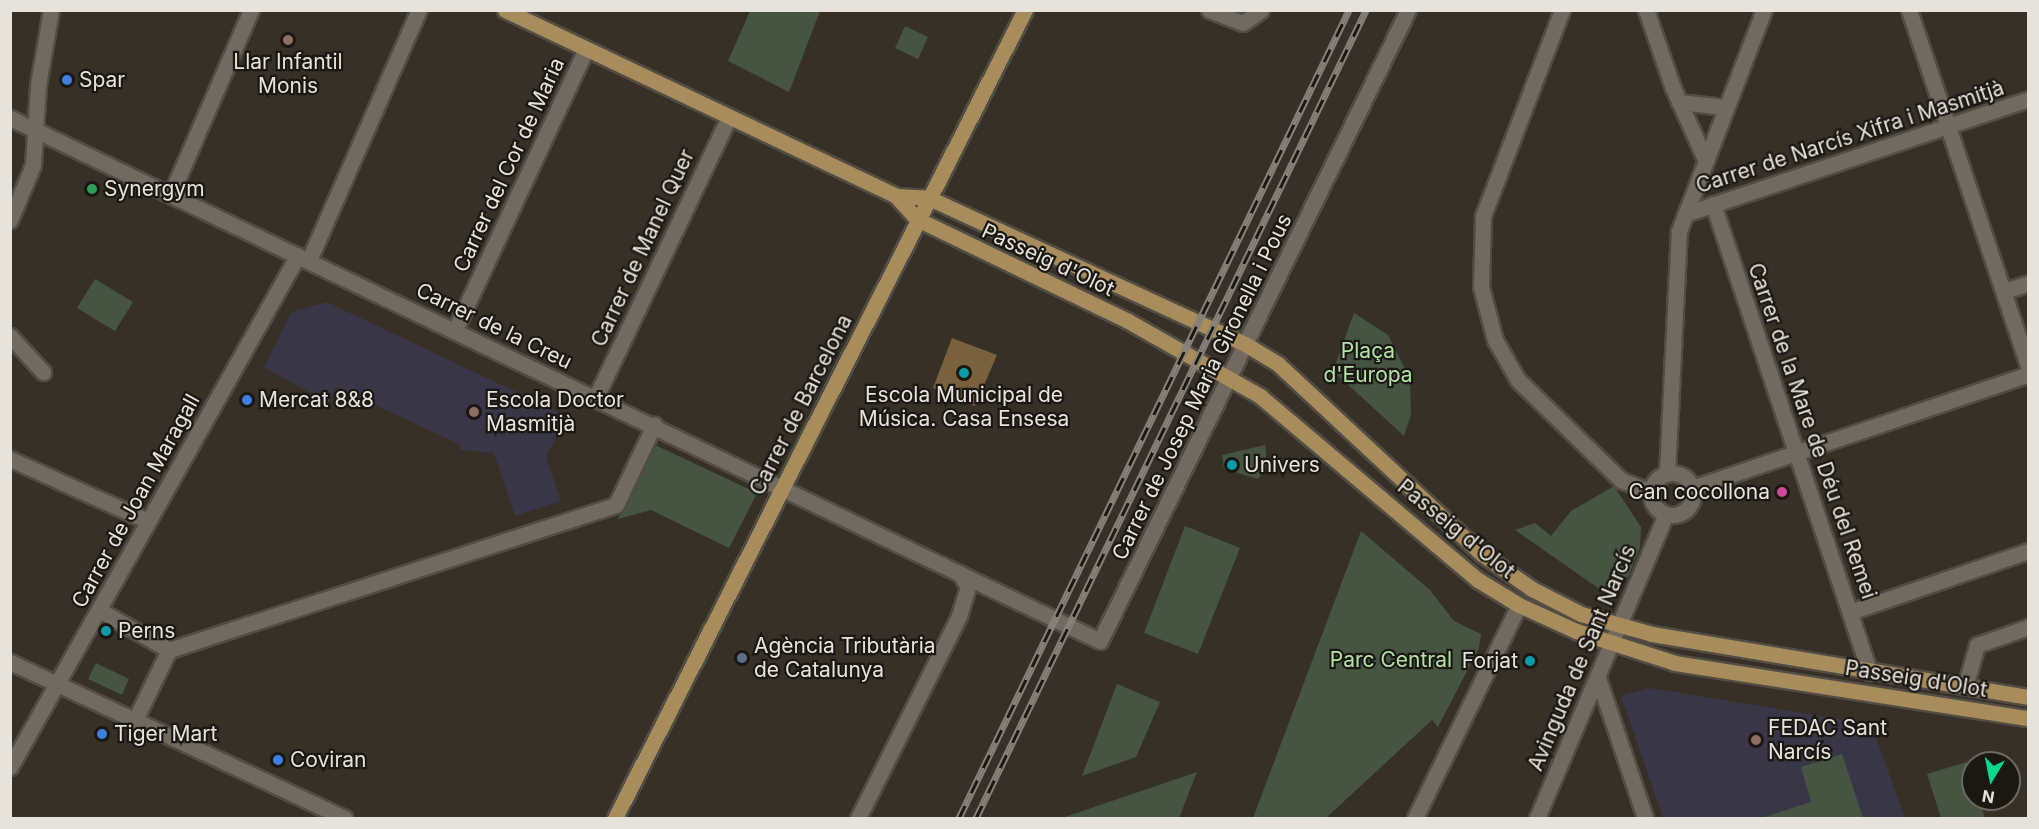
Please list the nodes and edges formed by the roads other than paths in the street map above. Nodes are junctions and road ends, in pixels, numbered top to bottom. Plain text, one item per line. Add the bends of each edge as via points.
1 (51, 10) edge
2 (251, 10) edge
3 (419, 10) edge
4 (505, 10) edge
5 (1025, 10) edge
6 (1209, 10) edge
7 (1261, 10) edge
8 (1408, 10) edge
9 (1562, 10) edge
10 (1646, 10) edge
11 (1764, 10) edge
12 (1909, 10) edge
13 (586, 49) junction
14 (2028, 99) edge
15 (1679, 102) junction
16 (1725, 106) junction
17 (729, 117) junction
18 (10, 118) edge
19 (1948, 126) junction
20 (34, 129) junction
21 (1705, 159) junction
22 (171, 194) junction
23 (896, 196) junction
24 (929, 198) junction
25 (1713, 204) junction
26 (1685, 214) junction
27 (917, 219) junction
28 (10, 220) edge
29 (303, 258) junction
30 (2028, 283) edge
31 (2004, 291) junction
32 (455, 330) junction
33 (10, 336) edge
34 (1245, 344) junction
35 (2028, 366) edge
36 (43, 372) dead end
37 (2028, 374) edge
38 (1229, 379) junction
39 (596, 398) junction
40 (654, 425) junction
41 (1797, 453) junction
42 (10, 459) edge
43 (1667, 474) junction
44 (784, 487) junction
45 (1692, 488) junction
46 (1651, 492) junction
47 (1666, 514) junction
48 (148, 521) junction
49 (2028, 551) edge
50 (960, 573) junction
51 (1520, 605) junction
52 (99, 610) junction
53 (1850, 612) junction
54 (1620, 625) junction
55 (2028, 627) edge
56 (1613, 644) junction
57 (169, 650) junction
58 (10, 662) edge
59 (1870, 672) junction
60 (1598, 678) junction
61 (58, 685) junction
62 (1965, 687) junction
63 (2028, 697) edge
64 (2028, 718) edge
65 (135, 720) junction
66 (10, 767) edge
67 (311, 811) edge
68 (344, 819) edge
69 (615, 819) edge
70 (858, 819) edge
71 (1415, 819) edge
72 (1537, 819) edge
73 (1645, 819) edge

1 - 20 street
2 - 22 street
3 - 29 street, Carrer de Joan Maragall
4 - 13 main road
5 - 24 main road, Carrer de Barcelona
6 - 7 street via 1243,23
8 - 34 street, Carrer de Josep Maria Gironella i Pous
9 - 46 street via 1483,216 1480,287 1495,340 1518,380 1621,480
10 - 15 street
11 - 16 street
12 - 19 street
13 - 17 main road
13 - 32 street, Carrer del Cor de Maria
14 - 19 street, Carrer de Narcís Xifra i Masmitjà
15 - 16 street
15 - 21 street
16 - 21 street
17 - 23 main road
17 - 39 street, Carrer de Manel Quer
18 - 20 street, Carrer de la Creu
19 - 25 street, Carrer de Narcís Xifra i Masmitjà
19 - 31 street
20 - 22 street, Carrer de la Creu
20 - 28 street via 33,165
21 - 26 street
22 - 29 street, Carrer de la Creu
23 - 24 main road
23 - 27 main road
24 - 27 main road, Carrer de Barcelona
24 - 34 main road, Passeig d'Olot
25 - 26 street, Carrer de Narcís Xifra i Masmitjà
25 - 41 street, Carrer de la Mare de Déu del Remei
26 - 43 street via 1679,231
27 - 38 main road, Passeig d'Olot via 1128,321
27 - 44 main road, Carrer de Barcelona
29 - 32 street, Carrer de la Creu
29 - 48 street, Carrer de Joan Maragall
30 - 31 street
31 - 35 street
32 - 39 street, Carrer de la Creu
33 - 36 street
34 - 38 street, Carrer de Josep Maria Gironella i Pous
34 - 54 main road, Passeig d'Olot via 1278,364 1482,554 1532,589 1581,614
37 - 41 street
38 - 50 street, Carrer de Josep Maria Gironella i Pous via 1100,641
38 - 51 main road, Passeig d'Olot via 1313,439 1478,580
39 - 40 street, Carrer de la Creu
40 - 44 street, Carrer de la Creu
40 - 57 street via 616,505
41 - 45 street
41 - 53 street, Carrer de la Mare de Déu del Remei
42 - 48 street
43 - 45 street via 1682,476
43 - 46 street via 1657,479
44 - 50 street, Carrer de la Creu
44 - 69 main road, Carrer de Barcelona
45 - 47 street via 1686,508
46 - 47 street via 1655,506
47 - 54 street, Avinguda de Sant Narcís
48 - 52 street, Carrer de Joan Maragall
49 - 53 street
50 - 70 street via 968,587 959,616
51 - 56 main road, Passeig d'Olot
51 - 71 street
52 - 57 street
52 - 61 street, Carrer de Joan Maragall
53 - 59 street, Carrer de la Mare de Déu del Remei
54 - 56 street, Avinguda de Sant Narcís
54 - 59 main road, Passeig d'Olot
55 - 62 street via 1977,645
56 - 60 street, Avinguda de Sant Narcís
56 - 64 main road, Passeig d'Olot via 1675,663
57 - 65 street
58 - 61 street
59 - 62 main road, Passeig d'Olot
60 - 72 street, Avinguda de Sant Narcís
60 - 73 street
61 - 65 street
61 - 66 street, Carrer de Joan Maragall
62 - 63 main road, Passeig d'Olot
65 - 67 street
67 - 68 street

